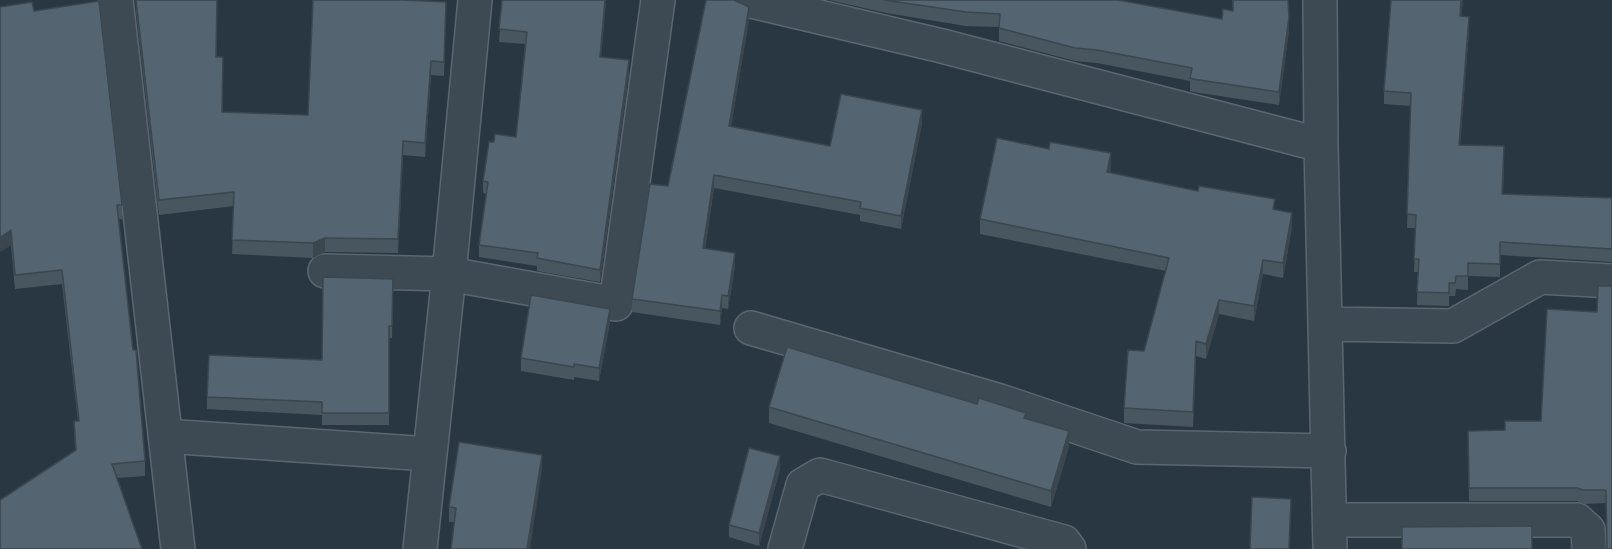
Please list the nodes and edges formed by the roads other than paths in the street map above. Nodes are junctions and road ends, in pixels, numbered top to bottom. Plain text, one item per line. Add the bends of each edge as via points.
1 (116, 0) edge
2 (475, 0) edge
3 (658, 0) edge
4 (747, 0) edge
5 (1320, 0) edge
6 (803, 7) edge
7 (1321, 145) junction
8 (325, 271) dead end
9 (449, 274) junction
10 (1612, 281) edge
11 (1326, 324) junction
12 (751, 328) dead end
13 (165, 436) junction
14 (1329, 451) junction
15 (429, 454) junction
16 (1330, 534) edge
17 (178, 549) edge
18 (420, 549) edge
19 (785, 549) edge
20 (1070, 549) edge
21 (1589, 549) edge

1 - 13 street
2 - 9 street
3 - 9 street via 616,304
4 - 6 street
5 - 7 street
6 - 7 street
7 - 11 street
8 - 9 street
9 - 15 street
10 - 11 street via 1540,277 1453,326
11 - 14 street
12 - 14 street via 1000,401 1137,447
13 - 15 street
13 - 17 street
14 - 16 street
15 - 18 street
16 - 21 street via 1577,520 1588,530
19 - 20 street via 803,485 820,475 1064,542

